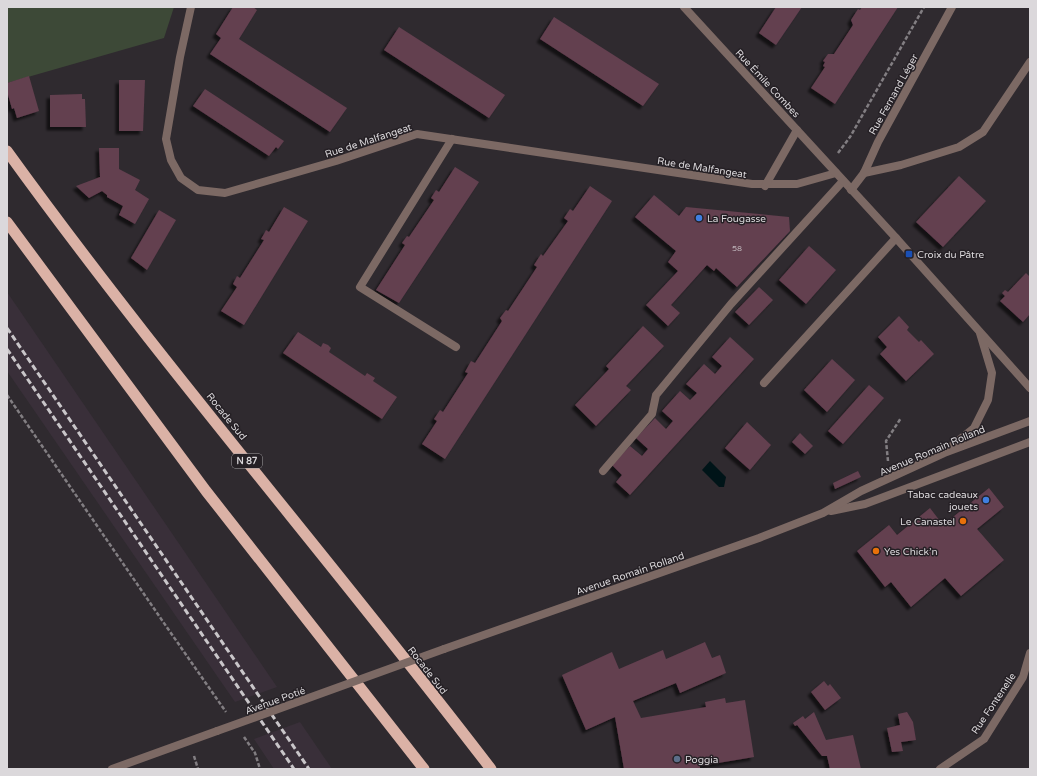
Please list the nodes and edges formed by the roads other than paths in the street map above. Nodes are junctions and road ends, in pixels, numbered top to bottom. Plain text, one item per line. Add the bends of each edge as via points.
1 (191, 7) edge
2 (684, 7) edge
3 (952, 7) edge
4 (1030, 62) edge
5 (797, 130) junction
6 (452, 139) junction
7 (7, 151) edge
8 (864, 172) junction
9 (836, 173) junction
10 (843, 181) junction
11 (765, 186) junction
12 (851, 190) junction
13 (7, 222) edge
14 (896, 238) junction
15 (980, 330) junction
16 (456, 347) dead end
17 (764, 383) dead end
18 (1030, 388) edge
19 (1030, 421) edge
20 (1030, 442) edge
21 (944, 453) junction
22 (604, 471) dead end
23 (823, 513) junction
24 (444, 650) joint
25 (1030, 653) edge
26 (465, 735) junction
27 (112, 769) edge
28 (424, 769) edge
29 (490, 769) edge
30 (496, 769) edge
31 (940, 769) edge

1 - 6 street, Rue de Malfangeat via 166,139 181,178 198,190 225,193 336,161 417,134
2 - 5 street, Rue Émile Combes
3 - 8 street, Rue Fernand Léger
4 - 8 street via 983,132 959,147 901,165
5 - 9 street, Rue Émile Combes
5 - 11 street
6 - 11 street, Rue de Malfangeat
6 - 16 street via 360,287
7 - 26 highway, Rocade Sud / N 87 via 48,209 152,342
8 - 12 street, Rue Fernand Léger
9 - 10 street
9 - 11 street, Rue de Malfangeat via 797,184
10 - 12 street
10 - 22 street via 726,310 656,395 652,414
12 - 14 street
13 - 28 highway via 211,497
14 - 15 street
14 - 17 street
15 - 18 street
15 - 21 street via 992,373 988,400 974,428
19 - 21 street, Avenue Romain Rolland
20 - 23 street, Avenue Romain Rolland via 865,504
21 - 23 street, Avenue Romain Rolland via 861,491
23 - 24 street, Avenue Romain Rolland
24 - 27 street, Avenue Potié, bridge
25 - 31 street, Rue Fontenelle via 1023,677 984,739
26 - 29 highway, Rocade Sud / N 87
26 - 30 highway

